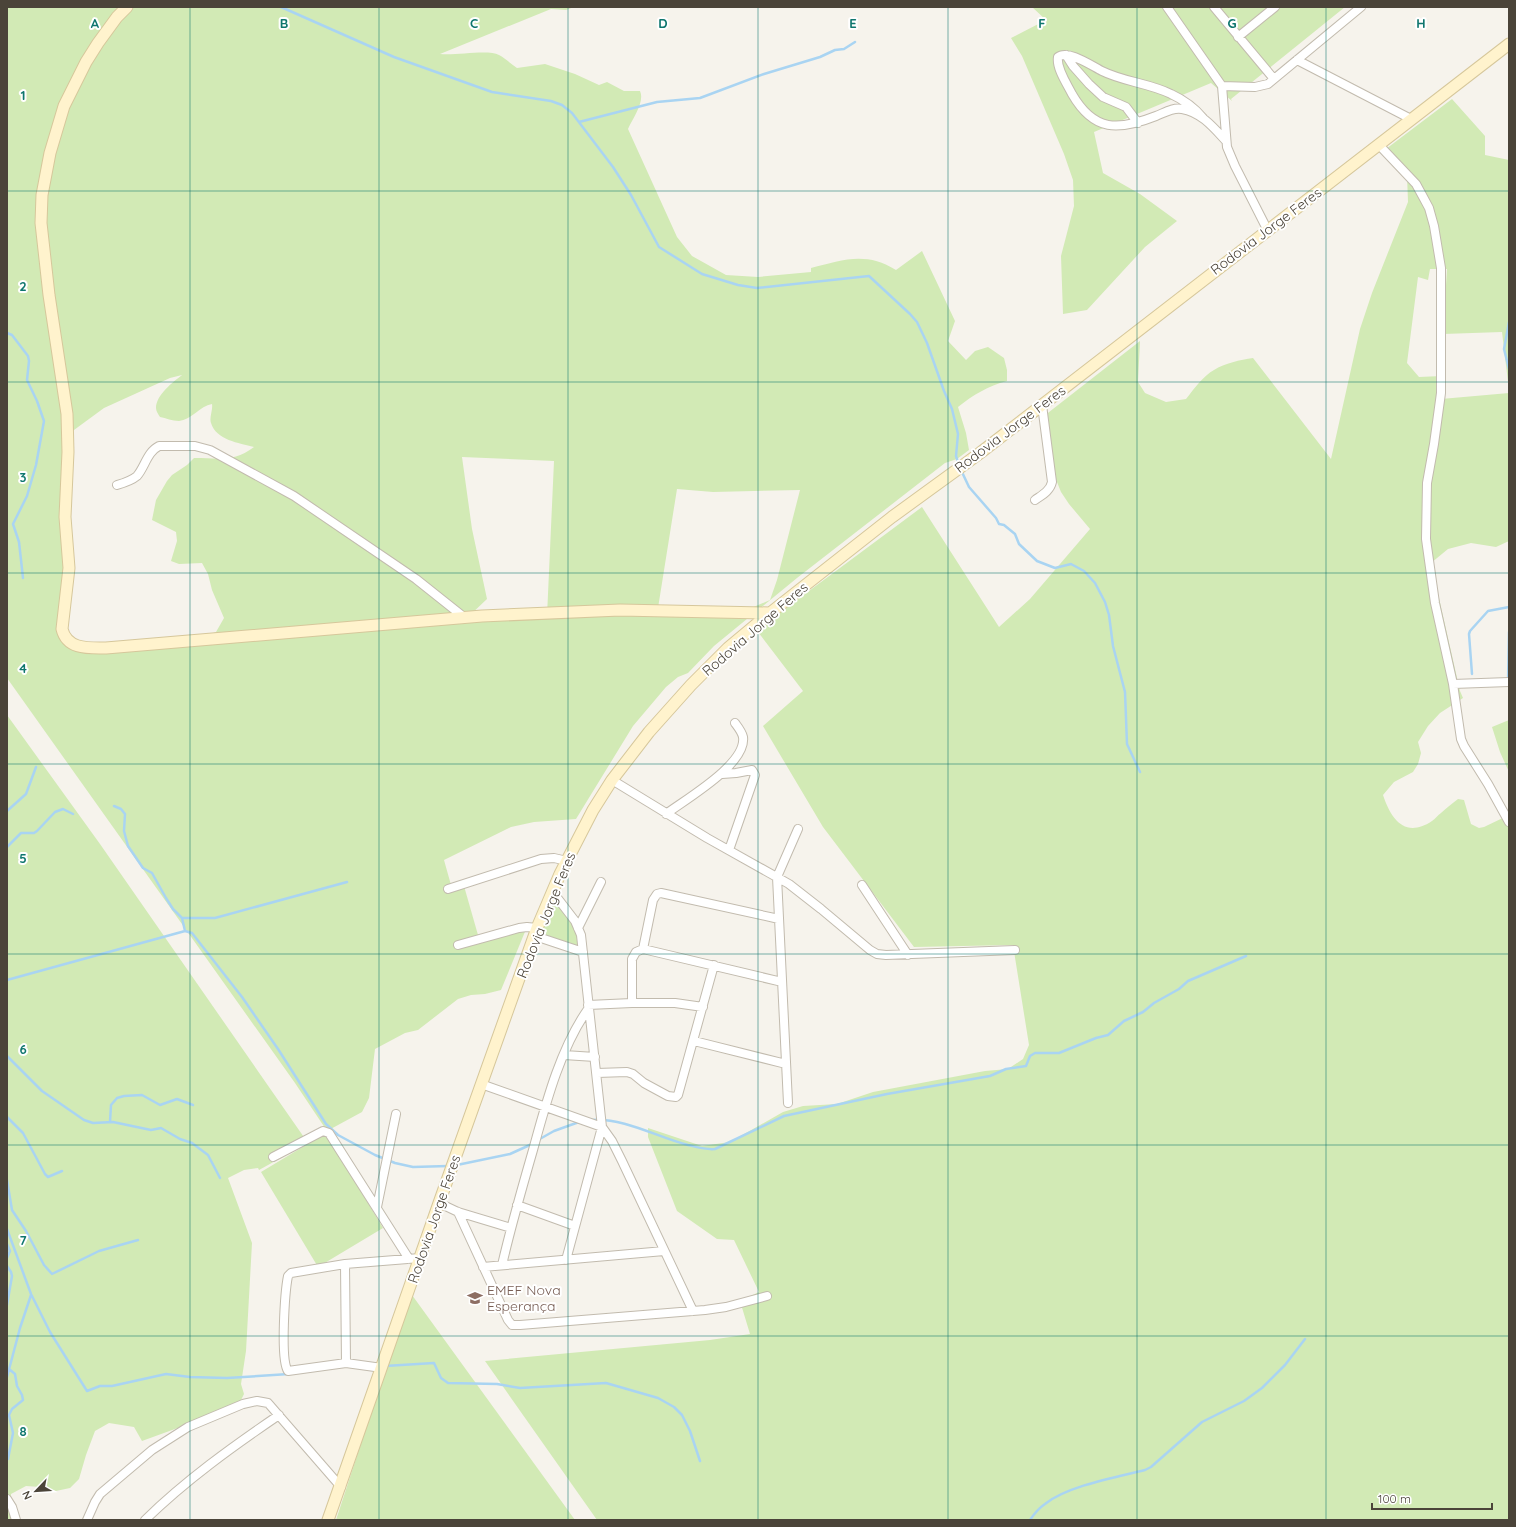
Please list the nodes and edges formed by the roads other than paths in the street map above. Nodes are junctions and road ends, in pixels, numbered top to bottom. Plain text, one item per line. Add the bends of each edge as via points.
1 (127, 7) edge
2 (1167, 7) edge
3 (1214, 7) edge
4 (1275, 7) edge
5 (1361, 7) edge
6 (1238, 37) junction
7 (1509, 44) edge
8 (1066, 55) junction
9 (1297, 60) junction
10 (1274, 80) junction
11 (1222, 86) junction
12 (1202, 118) junction
13 (1411, 119) junction
14 (1138, 123) junction
15 (1226, 141) junction
16 (1379, 145) junction
17 (1268, 231) junction
18 (1042, 405) junction
19 (117, 485) dead end
20 (1035, 500) dead end
21 (770, 613) junction
22 (465, 618) junction
23 (1509, 682) edge
24 (1453, 684) junction
25 (735, 723) dead end
26 (722, 774) junction
27 (612, 780) junction
28 (666, 814) junction
29 (1509, 822) edge
30 (798, 829) dead end
31 (729, 850) junction
32 (566, 861) junction
33 (777, 877) junction
34 (601, 882) dead end
35 (862, 885) dead end
36 (448, 889) dead end
37 (552, 891) junction
38 (779, 919) junction
39 (578, 928) junction
40 (536, 932) junction
41 (458, 945) dead end
42 (643, 949) junction
43 (1015, 950) dead end
44 (583, 952) junction
45 (908, 955) junction
46 (714, 965) junction
47 (782, 982) junction
48 (632, 1003) junction
49 (588, 1007) junction
50 (703, 1007) junction
51 (694, 1041) junction
52 (564, 1055) junction
53 (595, 1057) junction
54 (786, 1064) junction
55 (597, 1073) junction
56 (481, 1084) junction
57 (788, 1103) dead end
58 (545, 1107) junction
59 (396, 1114) dead end
60 (602, 1127) junction
61 (273, 1157) dead end
62 (439, 1203) junction
63 (518, 1205) junction
64 (377, 1207) junction
65 (458, 1212) junction
66 (575, 1226) junction
67 (511, 1228) junction
68 (664, 1251) junction
69 (414, 1258) junction
70 (566, 1260) junction
71 (345, 1264) junction
72 (502, 1265) junction
73 (483, 1267) junction
74 (768, 1296) dead end
75 (693, 1311) junction
76 (346, 1363) junction
77 (382, 1368) junction
78 (279, 1415) junction
79 (341, 1487) junction
80 (7, 1499) edge
81 (16, 1520) edge
82 (87, 1520) edge
83 (145, 1520) edge
84 (328, 1520) edge

1 - 22 main road via 98,43 64,106 44,178 41,202 49,295 67,414 65,517 69,568 62,629 66,638 78,647 106,648
2 - 11 street
3 - 6 street
4 - 6 street
5 - 9 street
6 - 10 street
7 - 13 main road, Rodovia Jorge Feres
8 - 12 street via 1111,76 1170,93 1187,102
8 - 14 street via 1080,75 1097,92 1126,108
8 - 14 street via 1058,57 1058,63 1078,104 1089,117 1110,125 1128,126
9 - 10 street
9 - 13 street
10 - 11 street via 1260,87
11 - 15 street
12 - 14 street via 1190,111 1178,109 1169,110
12 - 15 street
13 - 16 main road, Rodovia Jorge Feres
15 - 17 street via 1230,157
16 - 17 main road, Rodovia Jorge Feres
16 - 24 street via 1416,184 1429,208 1441,268 1441,393 1427,483 1426,523 1435,603
17 - 18 main road, Rodovia Jorge Feres
18 - 20 street via 1052,482 1048,491
18 - 21 main road, Rodovia Jorge Feres via 892,517
19 - 22 street via 136,476 150,454 159,446 196,446 210,450 300,500 416,579
21 - 22 main road via 620,610
21 - 27 main road, Rodovia Jorge Feres via 728,648 691,685 649,732
23 - 24 street
24 - 29 street via 1459,730 1464,746
25 - 26 street via 743,738 741,750
26 - 28 street
26 - 31 street via 752,770 755,775
27 - 28 street
27 - 32 main road, Rodovia Jorge Feres via 586,821
28 - 31 street
30 - 33 street
31 - 33 street
32 - 36 street via 554,858 541,859
32 - 37 main road, Rodovia Jorge Feres
33 - 38 street
33 - 45 street via 805,896 873,952 881,955
34 - 39 street
35 - 45 street
37 - 39 street
37 - 40 main road, Rodovia Jorge Feres
38 - 42 street via 659,894 653,900
38 - 47 street
39 - 44 street
40 - 41 street via 527,927 519,928
40 - 44 street
40 - 56 main road, Rodovia Jorge Feres
42 - 46 street
42 - 48 street via 636,952 632,959
43 - 45 street
44 - 49 street
46 - 47 street
46 - 50 street
47 - 54 street
48 - 49 street
48 - 50 street via 675,1003
49 - 52 street
49 - 53 street
50 - 51 street
51 - 54 street
51 - 55 street via 676,1097 668,1096 627,1072
52 - 53 street
52 - 58 street
53 - 55 street
54 - 57 street
55 - 60 street
56 - 58 street
56 - 62 main road, Rodovia Jorge Feres
58 - 60 street
58 - 63 street
59 - 64 street
60 - 66 street
60 - 68 street via 620,1156
61 - 64 street via 323,1131 329,1133
62 - 65 street
62 - 69 main road, Rodovia Jorge Feres
63 - 66 street
63 - 67 street
64 - 69 street
65 - 67 street
65 - 73 street
66 - 70 street
67 - 72 street
68 - 70 street
68 - 75 street
69 - 71 street
69 - 77 main road, Rodovia Jorge Feres
70 - 72 street
71 - 76 street
71 - 76 street via 291,1273 288,1276 284,1345 288,1371
72 - 73 street
73 - 75 street via 512,1325
74 - 75 street via 726,1307
76 - 77 street
77 - 79 main road, Rodovia Jorge Feres
78 - 79 street
78 - 82 street via 268,1403 257,1401 243,1404 188,1427 152,1450 100,1494
78 - 83 street via 231,1448 180,1488
79 - 84 main road, Rodovia Jorge Feres
80 - 81 street

